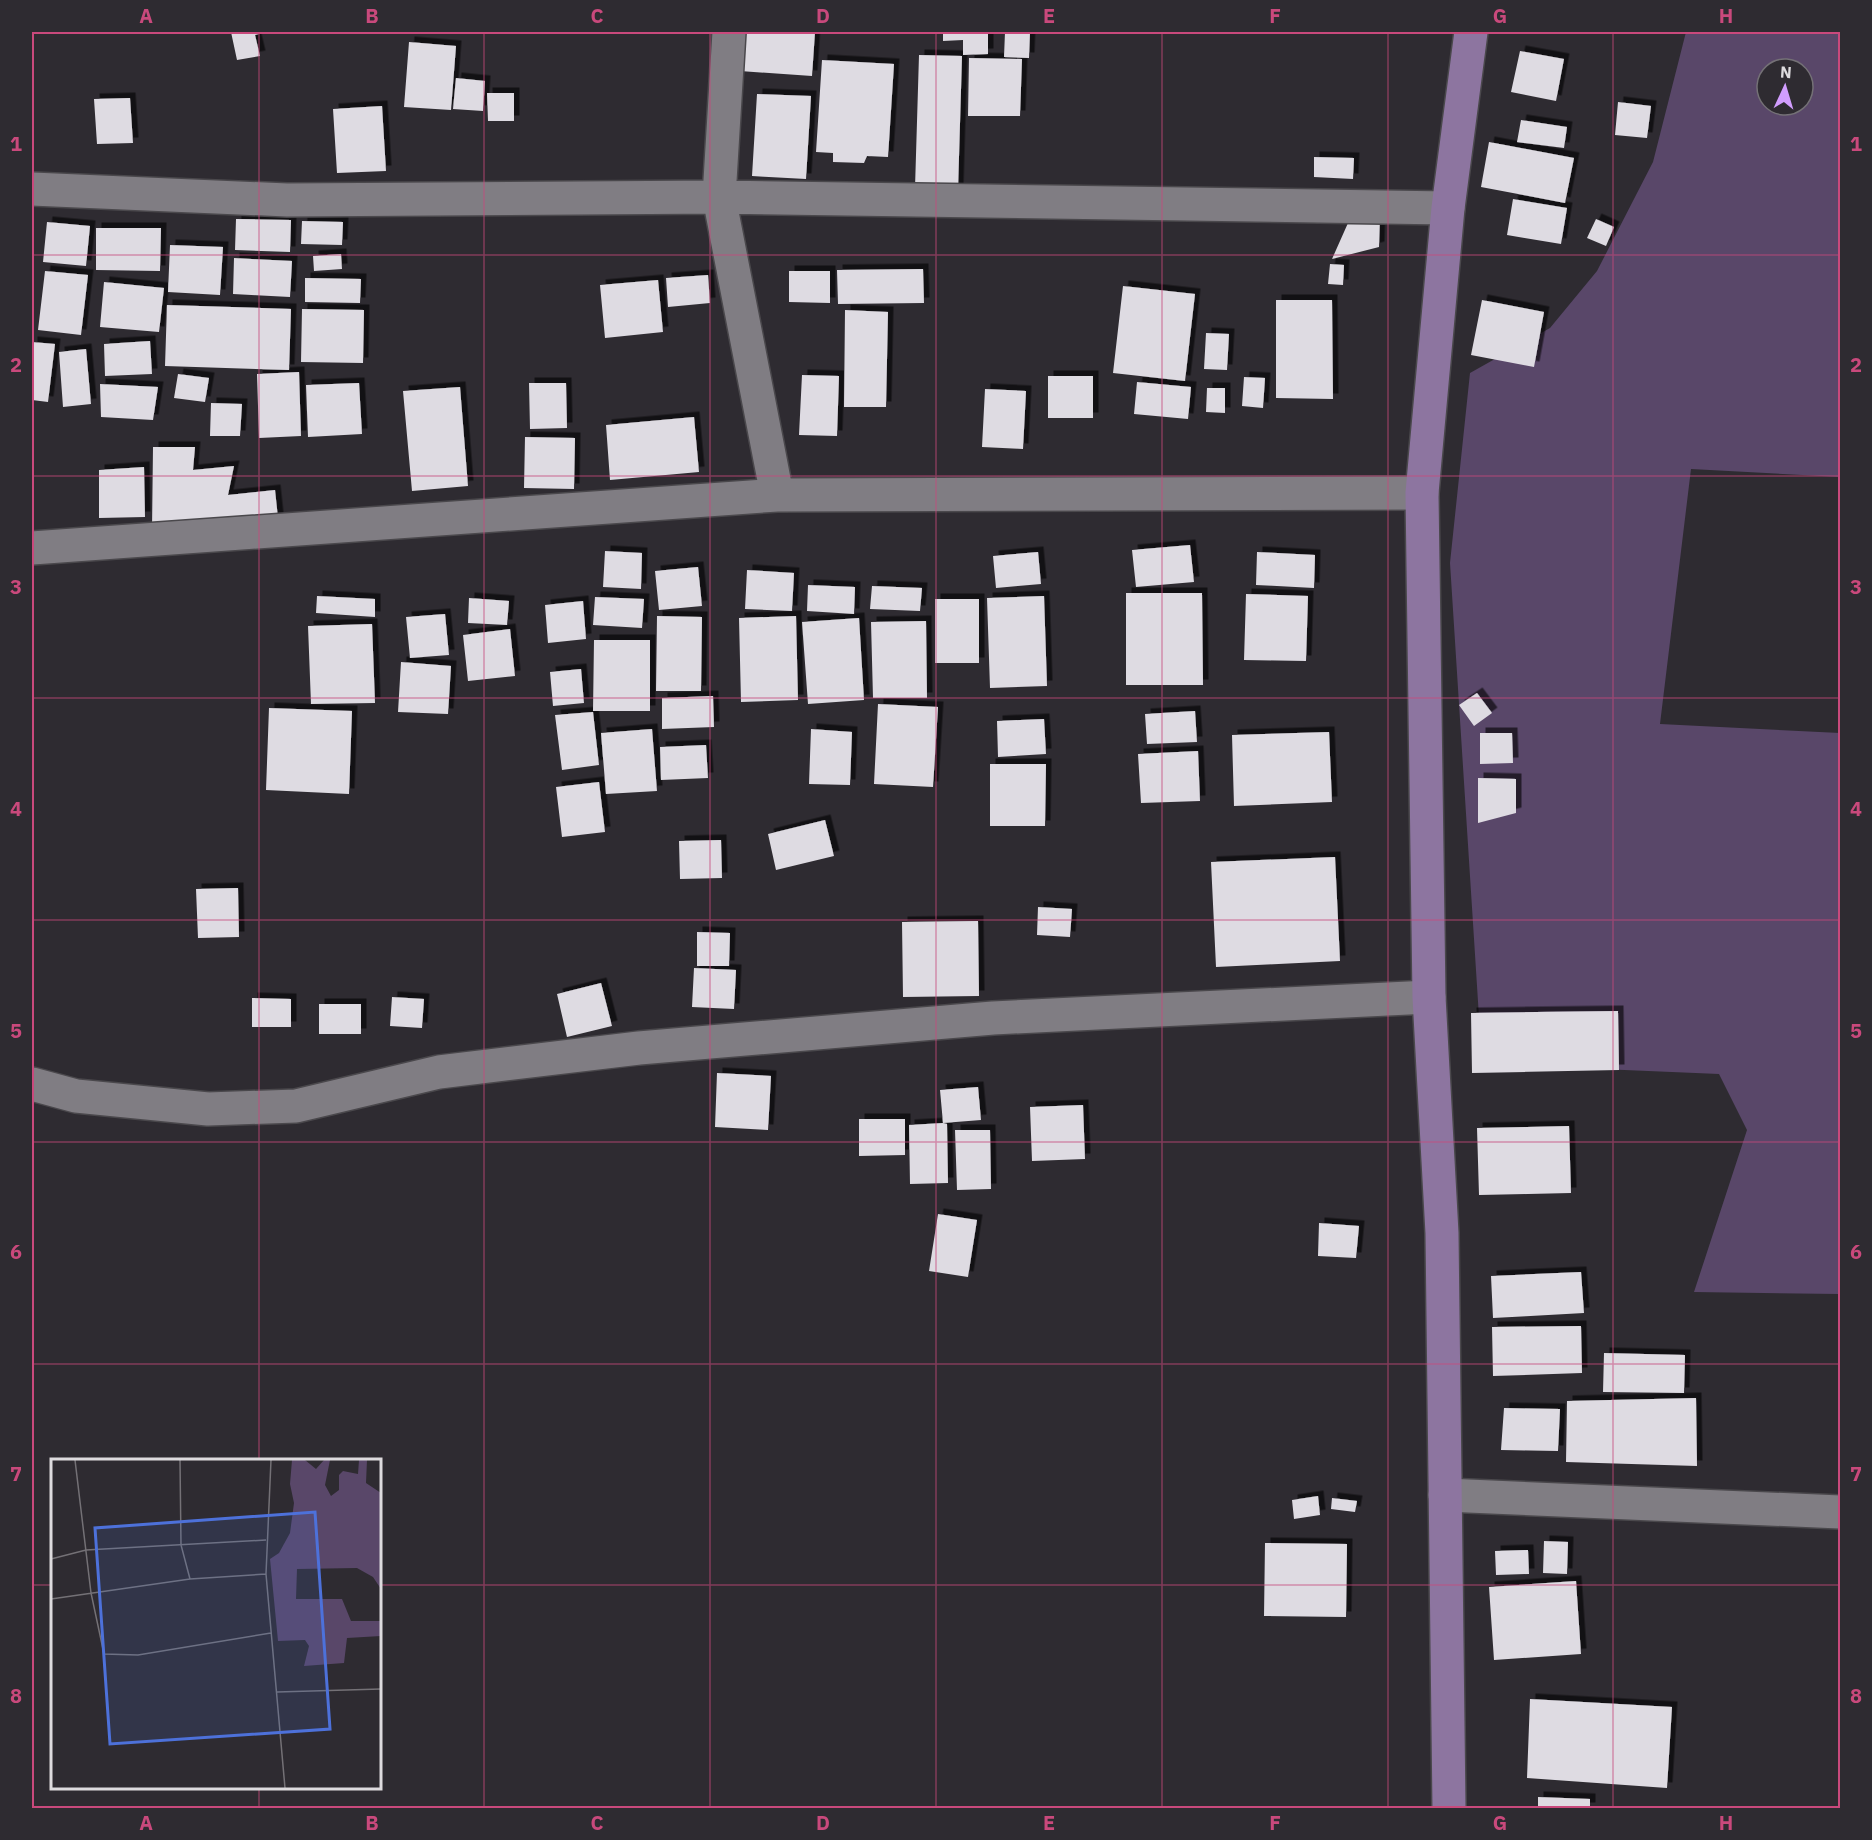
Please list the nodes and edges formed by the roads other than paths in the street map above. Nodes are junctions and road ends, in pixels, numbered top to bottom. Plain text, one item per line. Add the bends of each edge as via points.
1 (729, 32) edge
2 (1471, 32) edge
3 (32, 189) edge
4 (719, 197) junction
5 (1448, 208) junction
6 (1422, 493) junction
7 (777, 495) junction
8 (32, 548) edge
9 (1429, 997) junction
10 (32, 1084) edge
11 (1445, 1495) junction
12 (1840, 1512) edge
13 (1449, 1809) edge

1 - 4 street
2 - 5 main road
3 - 4 street via 287,200
4 - 5 street
4 - 7 street
5 - 6 main road
6 - 7 street
6 - 9 main road
7 - 8 street
9 - 10 street via 993,1018 639,1048 438,1072 296,1106 208,1109 76,1096
9 - 11 main road via 1442,1233
11 - 12 street
11 - 13 main road

